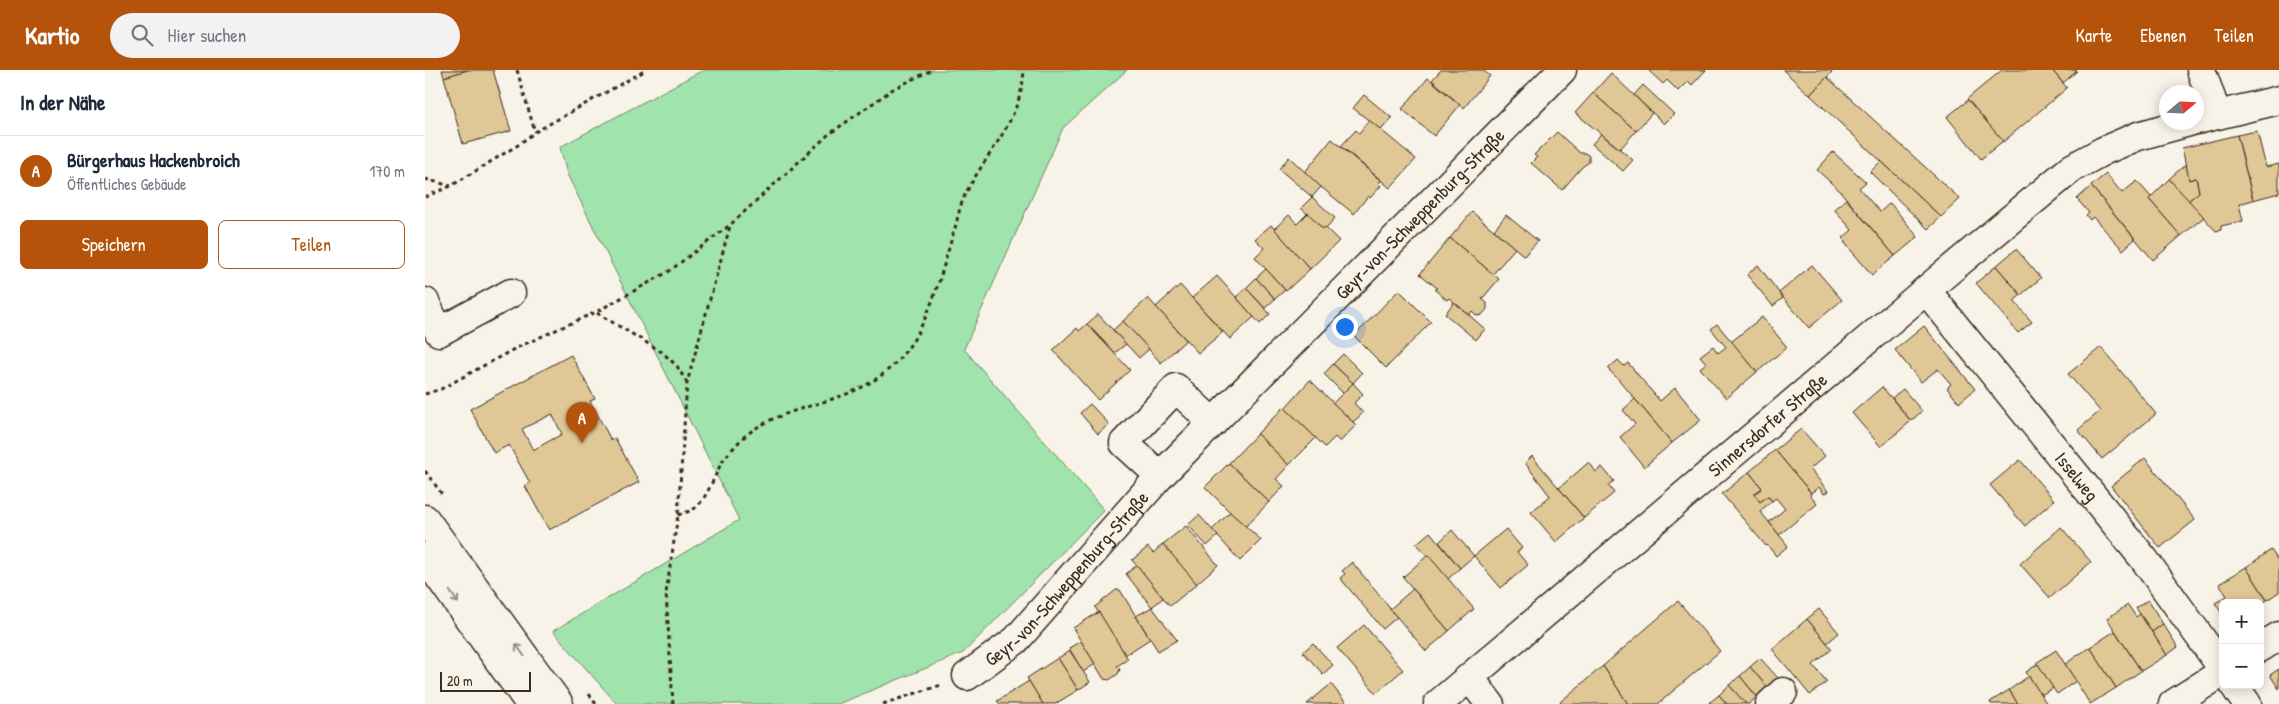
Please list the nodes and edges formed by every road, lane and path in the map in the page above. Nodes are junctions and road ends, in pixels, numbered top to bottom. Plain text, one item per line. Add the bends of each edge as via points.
1 (517, 70) edge
2 (646, 70) edge
3 (931, 70) edge
4 (1024, 70) edge
5 (1562, 70) edge
6 (2201, 70) edge
7 (2279, 100) edge
8 (2207, 118) edge
9 (2160, 130) edge
10 (535, 132) junction
11 (425, 179) edge
12 (451, 186) junction
13 (425, 196) edge
14 (730, 225) junction
15 (1926, 290) junction
16 (511, 294) dead end
17 (425, 302) edge
18 (597, 312) junction
19 (432, 336) edge
20 (687, 383) junction
21 (425, 394) edge
22 (1213, 423) junction
23 (1160, 476) junction
24 (678, 515) junction
25 (425, 519) edge
26 (425, 557) edge
27 (2279, 636) edge
28 (2264, 645) edge
29 (2219, 665) edge
30 (2219, 674) edge
31 (967, 676) joint
32 (1470, 678) junction
33 (2237, 689) edge
34 (530, 704) edge
35 (559, 704) edge
36 (673, 704) edge
37 (883, 704) edge
38 (1438, 704) edge
39 (1490, 704) edge
40 (2173, 704) edge
41 (2247, 704) edge

1 - 10 path
2 - 10 path
3 - 14 path via 893,89 828,134
4 - 24 path via 1019,105 1007,130 964,196 937,292 917,334 901,358 877,379 846,395 772,420 745,436 724,459 694,509
5 - 22 street, Geyr-von-Schweppenburg-Straße
6 - 8 street
7 - 8 street
9 - 15 street, Sinnersdorfer Straße via 2103,151 2072,168
10 - 12 path
11 - 12 path
12 - 13 path
14 - 18 path via 668,272
14 - 20 path
15 - 29 street, Isselweg via 2144,558
15 - 32 street, Sinnersdorfer Straße
16 - 19 street
17 - 19 street
18 - 20 path via 662,352 677,366
18 - 21 path
20 - 24 path
22 - 23 street, Geyr-von-Schweppenburg-Straße
22 - 23 street, Geyr-von-Schweppenburg-Straße via 1176,388 1124,443
23 - 31 street, Geyr-von-Schweppenburg-Straße via 1016,640
24 - 36 path via 666,593
35 -> 25 street
26 -> 34 street
27 - 28 street
30 - 40 street
31 - 37 path
32 - 38 street, Sinnersdorfer Straße
32 - 39 street
33 - 41 street

